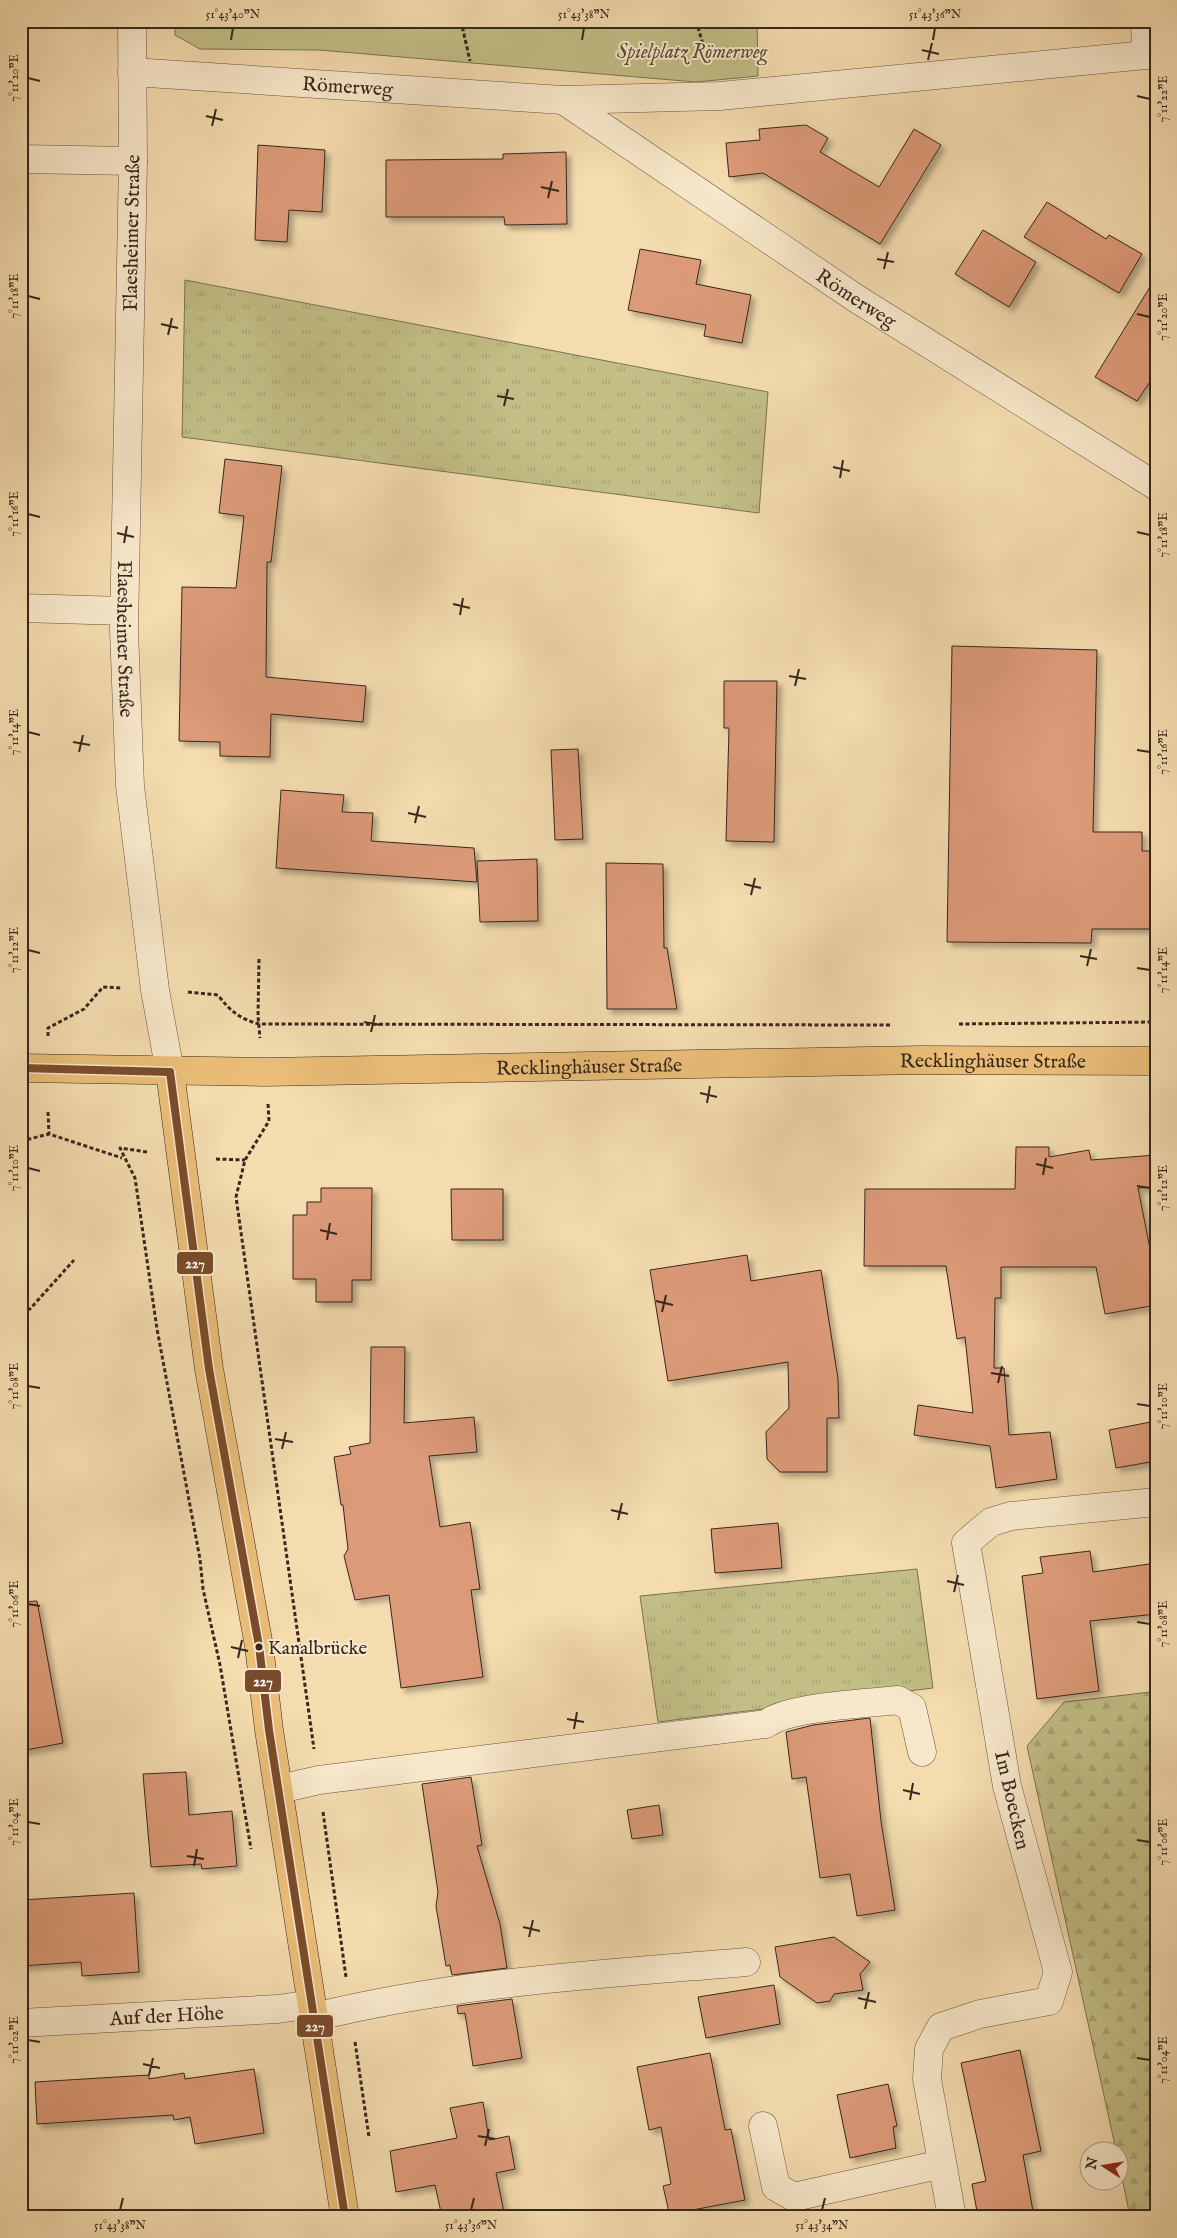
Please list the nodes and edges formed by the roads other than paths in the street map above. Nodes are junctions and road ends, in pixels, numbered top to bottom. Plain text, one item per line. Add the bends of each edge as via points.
1 (132, 21) edge
2 (1144, 21) edge
3 (1151, 54) edge
4 (132, 72) junction
5 (563, 100) junction
6 (21, 159) edge
7 (133, 161) junction
8 (1156, 486) edge
9 (21, 608) edge
10 (124, 610) junction
11 (1156, 1061) edge
12 (21, 1068) edge
13 (170, 1072) junction
14 (1156, 1502) edge
15 (922, 1752) dead end
16 (280, 1789) junction
17 (746, 1962) dead end
18 (313, 2010) junction
19 (21, 2023) edge
20 (763, 2126) dead end
21 (942, 2164) junction
22 (345, 2217) edge
23 (952, 2217) edge

1 - 4 street, Flaesheimer Straße
2 - 3 street
3 - 5 street, Römerweg via 720,96
4 - 5 street, Römerweg
4 - 7 street, Flaesheimer Straße
5 - 8 street, Römerweg via 857,300
6 - 7 street
7 - 10 street, Flaesheimer Straße
9 - 10 street
10 - 13 street, Flaesheimer Straße via 130,786 155,990
11 - 13 main road, Recklinghäuser Straße via 921,1060
12 - 13 main road, Recklinghäuser Straße
13 - 16 main road via 209,1369 259,1646
14 - 21 street, Im Boecken via 1011,1516 991,1522 966,1543 1007,1786 1058,1972 1049,2001 980,2014 941,2027 929,2048 927,2079
15 - 16 street via 912,1708 898,1700 798,1712 774,1718 766,1724 319,1780
16 - 18 main road
17 - 18 street, Auf der Höhe via 519,1981 350,2008
18 - 19 street, Auf der Höhe via 278,2009
18 - 22 main road
20 - 21 street via 776,2187 794,2196
21 - 23 street, Im Boecken

